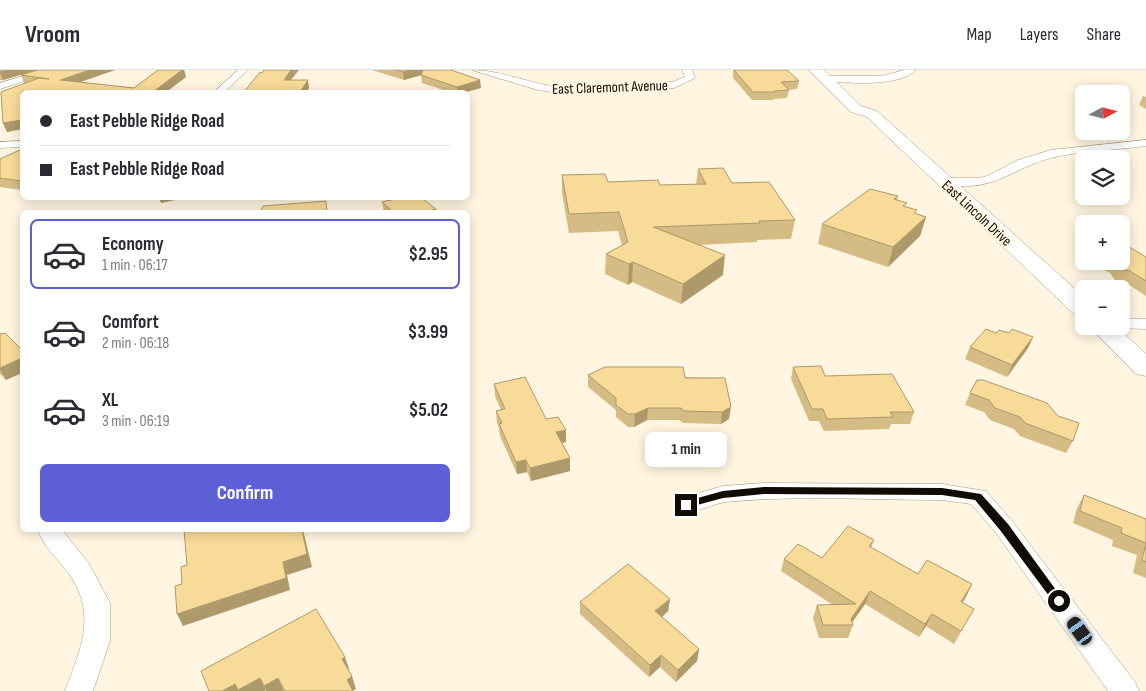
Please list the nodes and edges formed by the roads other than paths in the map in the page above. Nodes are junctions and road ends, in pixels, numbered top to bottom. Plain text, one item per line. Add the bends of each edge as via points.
1 (52, 70) edge
2 (243, 70) edge
3 (477, 70) edge
4 (687, 70) edge
5 (911, 70) edge
6 (828, 75) edge
7 (0, 86) edge
8 (222, 90) edge
9 (1146, 143) edge
10 (20, 144) edge
11 (0, 145) edge
12 (945, 182) junction
13 (1075, 302) edge
14 (1130, 324) edge
15 (1146, 324) edge
16 (1111, 335) edge
17 (1146, 368) edge
18 (686, 505) dead end
19 (51, 532) edge
20 (79, 691) edge
21 (1125, 691) edge

1 - 7 street
2 - 8 street
3 - 4 street, East Claremont Avenue via 559,90 674,85 690,78
5 - 6 street via 895,77
6 - 12 main road, East Lincoln Drive via 856,109 872,114
9 - 12 street via 1051,154 980,182
10 - 11 street
12 - 13 main road, East Lincoln Drive
14 - 15 street
16 - 17 main road
18 - 21 street via 723,494 764,490 942,492 978,497 1004,527
19 - 20 street via 79,569 97,603 97,641

